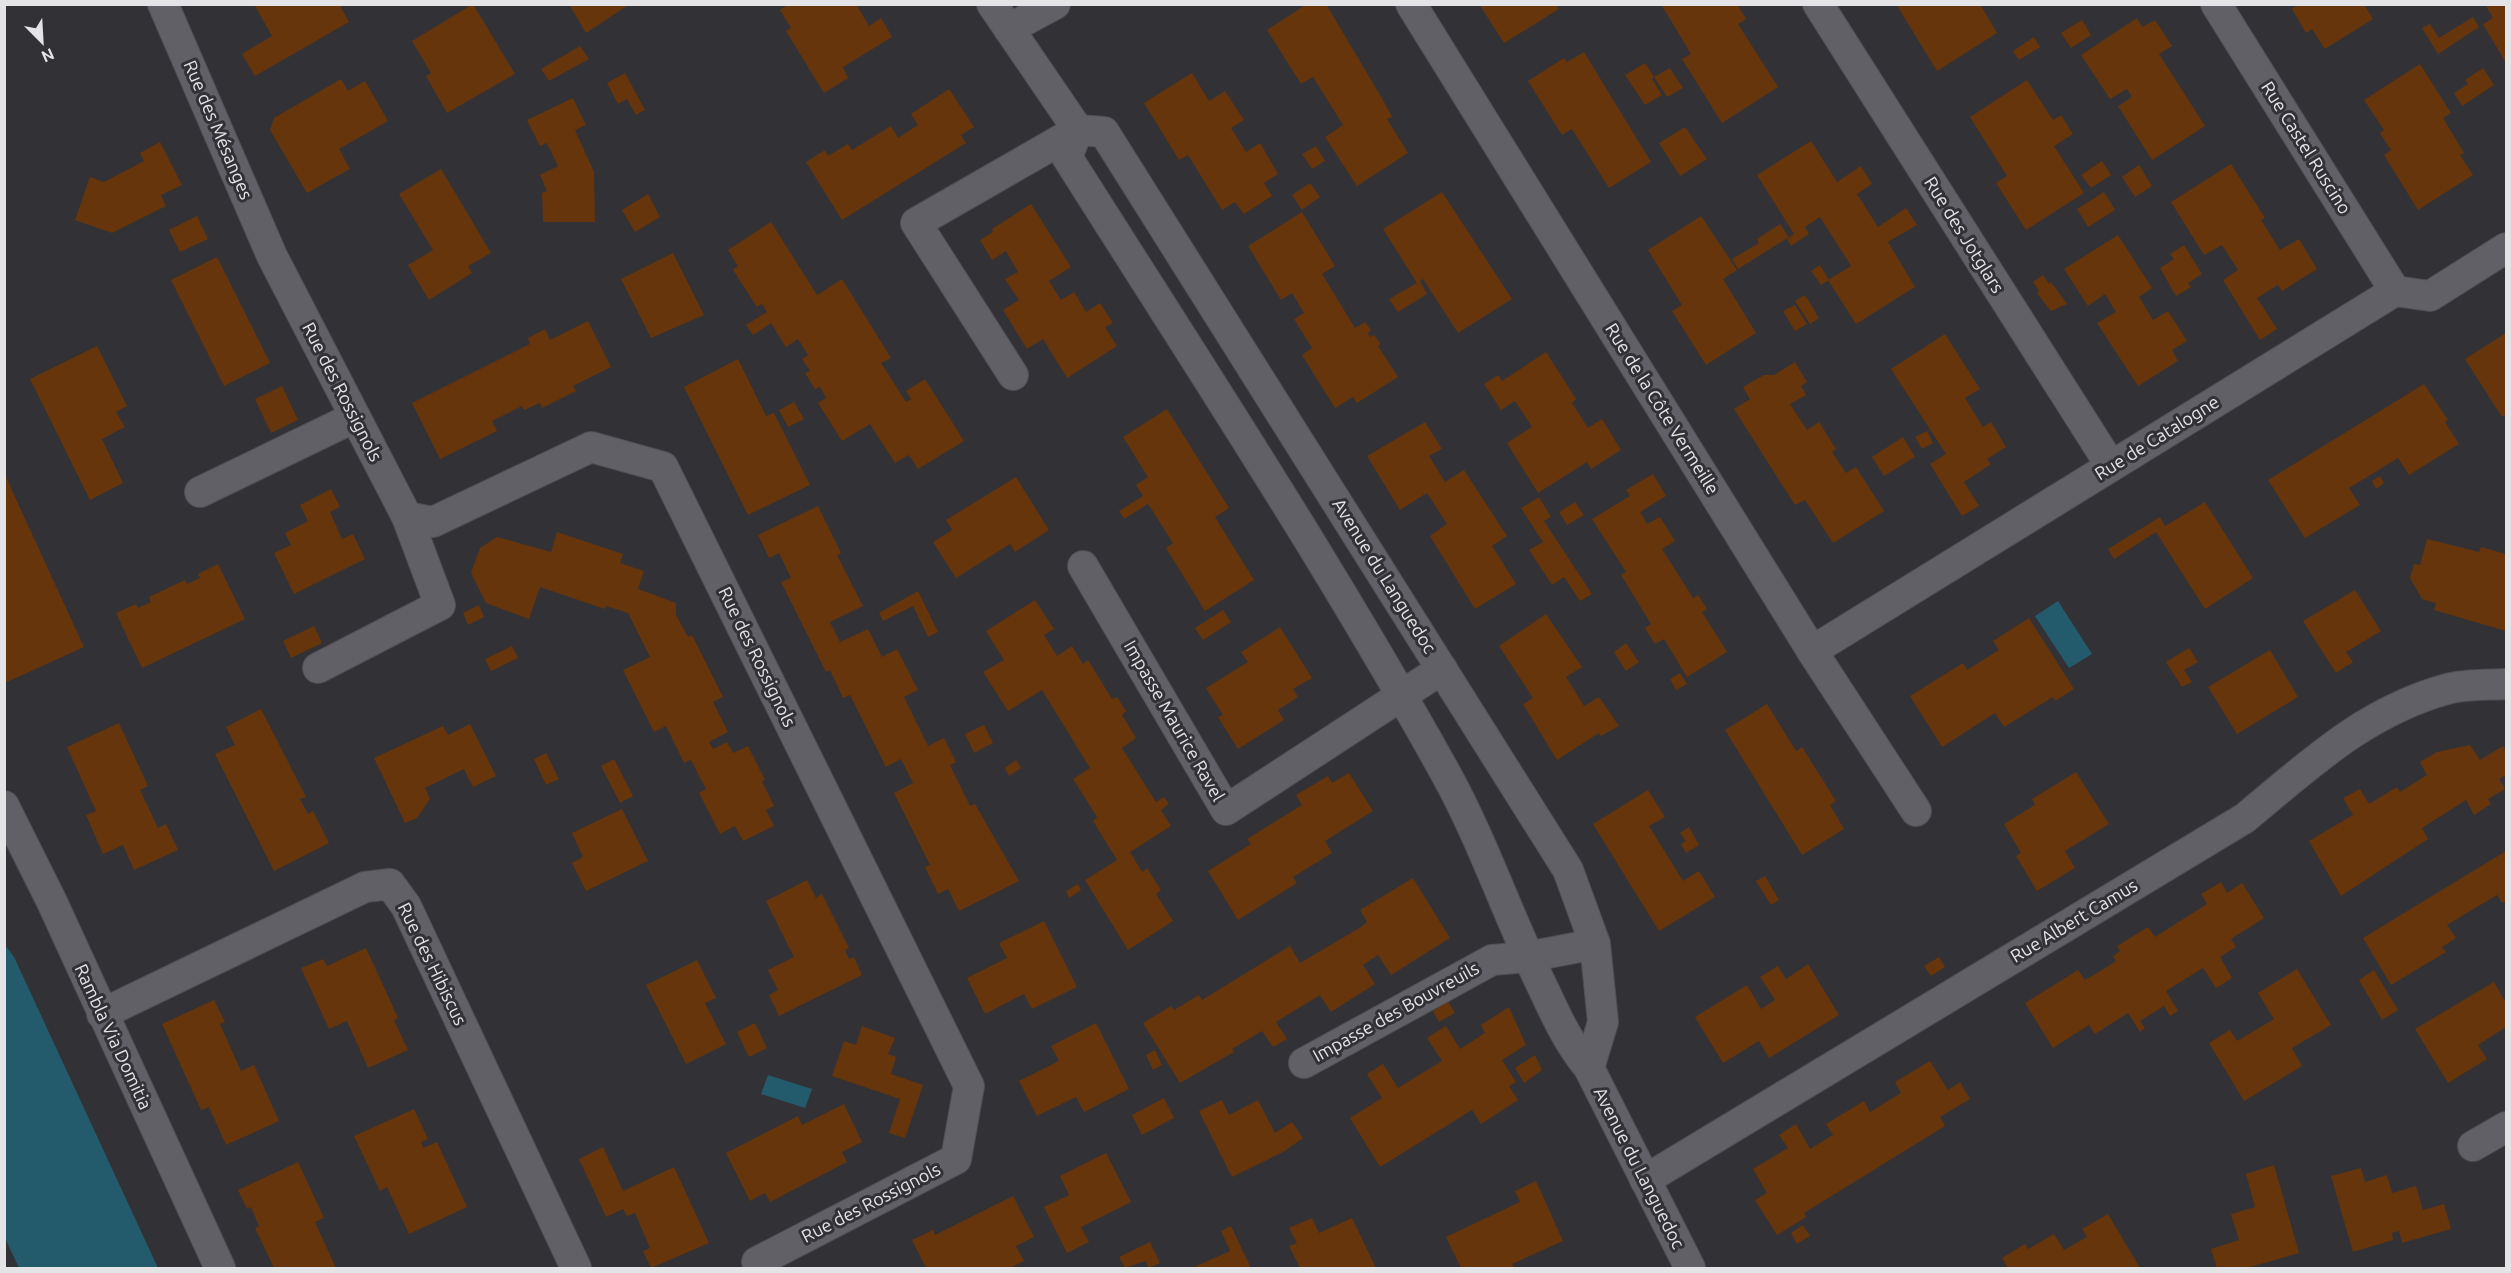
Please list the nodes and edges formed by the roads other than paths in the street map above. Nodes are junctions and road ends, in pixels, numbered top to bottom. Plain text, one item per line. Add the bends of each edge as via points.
1 (163, 4) edge
2 (992, 4) edge
3 (1055, 4) edge
4 (1412, 4) edge
5 (1818, 4) edge
6 (2216, 4) edge
7 (1010, 29) junction
8 (1078, 130) junction
9 (2506, 248) edge
10 (272, 256) joint
11 (2395, 291) junction
12 (1013, 375) dead end
13 (355, 417) junction
14 (2111, 466) junction
15 (200, 492) dead end
16 (407, 517) junction
17 (1083, 566) dead end
18 (1812, 651) junction
19 (318, 668) dead end
20 (1442, 669) junction
21 (2506, 684) edge
22 (1402, 694) junction
23 (1916, 811) dead end
24 (7, 819) edge
25 (1594, 944) junction
26 (1527, 957) junction
27 (102, 1014) junction
28 (1304, 1063) dead end
29 (1589, 1068) junction
30 (2506, 1127) edge
31 (2473, 1146) dead end
32 (1645, 1180) junction
33 (755, 1266) edge
34 (220, 1269) edge
35 (576, 1269) edge
36 (1690, 1269) edge

1 - 10 street, Rue des Mésanges
2 - 7 street
3 - 7 street
4 - 18 street, Rue de la Côte Vermeille
5 - 14 street, Rue des Jotglars
6 - 11 street, Rue Castel Ruscino
7 - 8 street
8 - 12 street via 916,223
8 - 20 street, Avenue du Languedoc via 1104,132
8 - 22 street, Avenue du Languedoc via 1067,157
9 - 11 street via 2430,296
10 - 13 street, Rue des Rossignols
11 - 14 street, Rue de Catalogne
13 - 15 street
13 - 16 street, Rue des Rossignols
14 - 18 street, Rue de Catalogne
16 - 19 street via 440,605
16 - 33 street, Rue des Rossignols via 433,522 591,447 663,467 969,1086 956,1159
17 - 22 street, Impasse Maurice Ravel via 1226,810
18 - 23 street, Rue de la Côte Vermeille
20 - 22 street, Impasse Maurice Ravel
20 - 25 street, Avenue du Languedoc via 1568,870
21 - 32 street, Rue Albert Camus via 2449,688 2377,716 2326,750 2245,818
22 - 26 street, Avenue du Languedoc via 1455,791
24 - 27 street, Rambla Via Domitia via 52,902
25 - 26 street, Impasse des Bouvreuils
25 - 29 street, Avenue du Languedoc via 1603,1022
26 - 28 street, Impasse des Bouvreuils via 1492,960
26 - 29 street, Avenue du Languedoc via 1572,1047
27 - 34 street, Rambla Via Domitia
27 - 35 street, Rue des Hibiscus via 365,887 390,884 406,906
29 - 32 street, Avenue du Languedoc
30 - 31 street
32 - 36 street, Avenue du Languedoc

